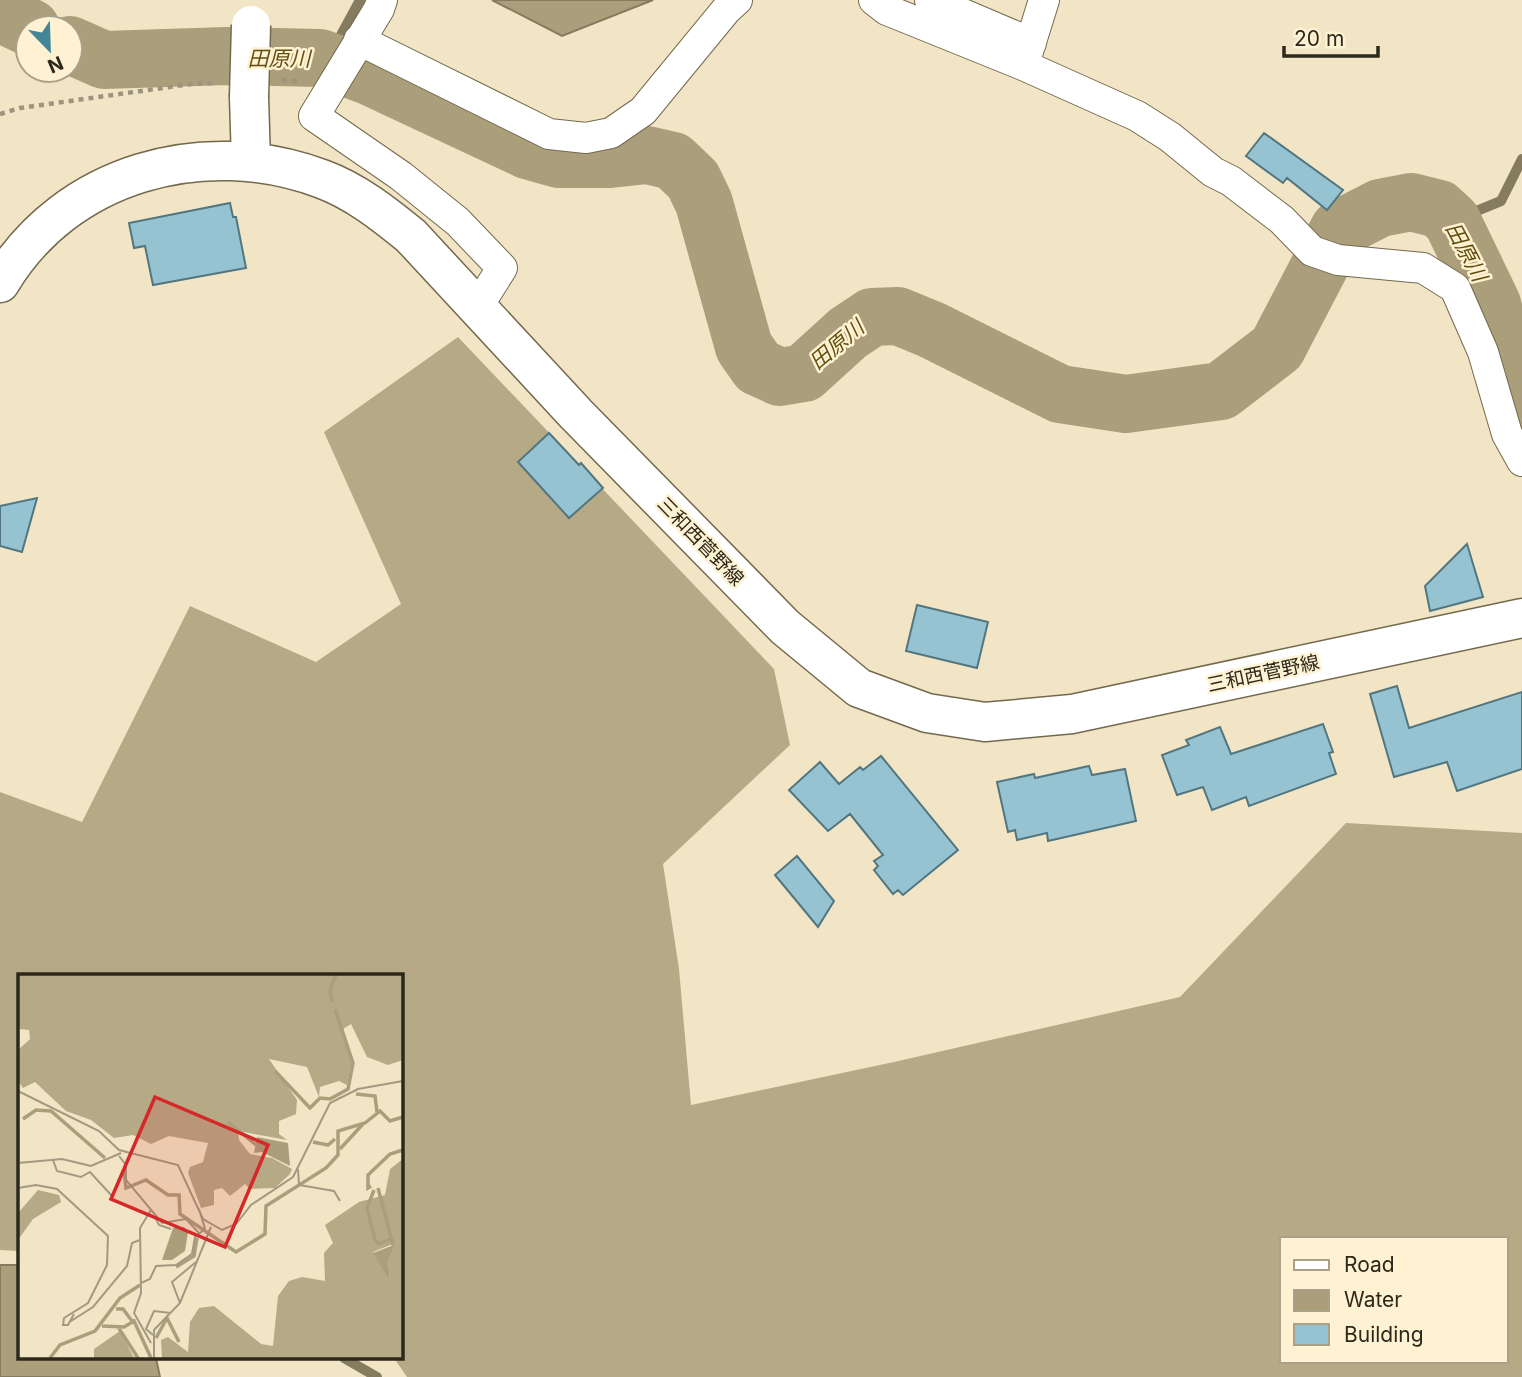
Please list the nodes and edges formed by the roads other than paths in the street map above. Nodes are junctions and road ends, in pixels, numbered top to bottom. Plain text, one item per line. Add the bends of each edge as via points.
1 (382, 0) edge
2 (737, 0) edge
3 (874, 0) edge
4 (930, 0) edge
5 (1044, 0) edge
6 (251, 13) edge
7 (357, 44) junction
8 (1027, 54) junction
9 (251, 162) junction
10 (0, 283) edge
11 (478, 306) junction
12 (1522, 461) edge
13 (1522, 618) edge

1 - 7 street
2 - 7 street via 643,111 611,133 586,138 549,134
3 - 8 street via 887,10
4 - 8 street
5 - 8 street
6 - 9 main road, bridge via 246,87
7 - 11 street via 314,116 458,222 502,268
8 - 12 street via 1159,130 1325,255 1423,268 1455,289 1483,352 1507,434
9 - 10 main road, 三和西菅野線 via 205,159 165,165 118,180 42,230
9 - 11 main road, 三和西菅野線 via 324,179 384,213
11 - 13 main road, 三和西菅野線 via 576,414 785,627 859,688 927,713 985,722 1072,714

